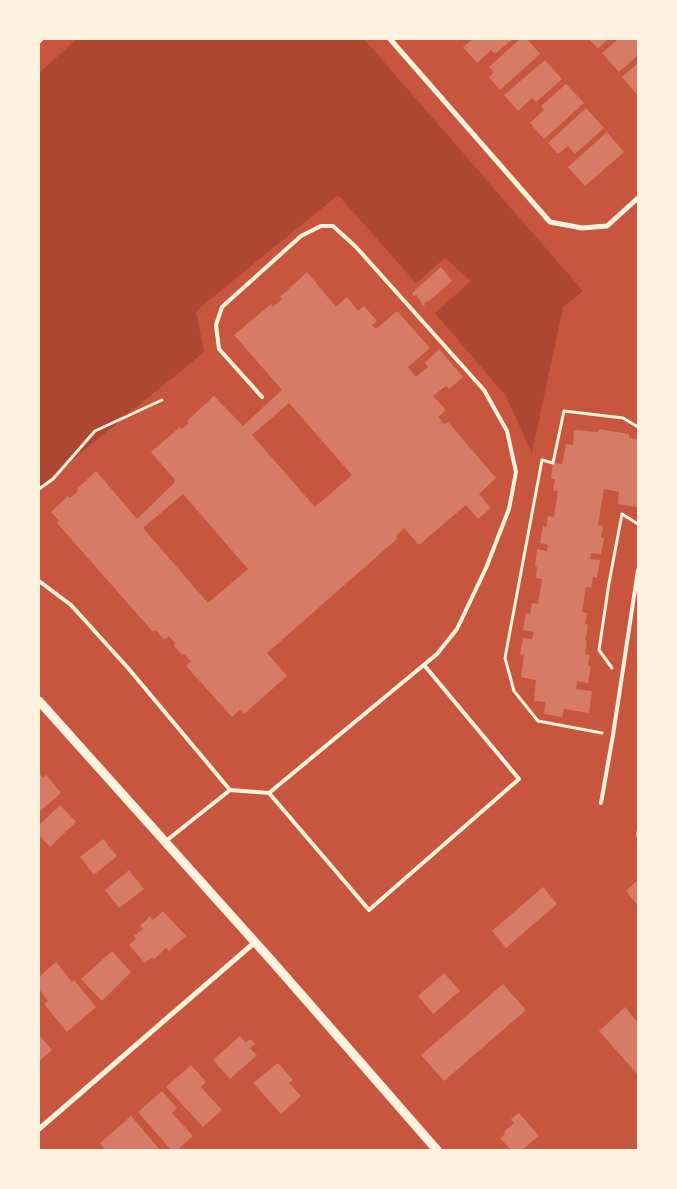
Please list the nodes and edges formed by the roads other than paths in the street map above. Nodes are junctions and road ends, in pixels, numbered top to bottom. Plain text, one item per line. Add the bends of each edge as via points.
1 (390, 39) edge
2 (638, 198) edge
3 (262, 397) dead end
4 (638, 570) edge
5 (39, 581) edge
6 (424, 664) junction
7 (39, 701) edge
8 (230, 790) junction
9 (269, 793) junction
10 (601, 803) dead end
11 (165, 842) junction
12 (254, 942) junction
13 (39, 1129) edge
14 (437, 1150) edge

1 - 2 street via 550,222 582,228 607,226
3 - 6 lane via 219,349 216,326 222,307 301,236 321,226 333,226 356,247 484,390 507,431 516,472 509,509 457,629 437,654
4 - 10 lane
5 - 8 lane via 71,605
6 - 9 lane
6 - 9 lane via 519,779 369,910
7 - 11 street
8 - 9 lane
8 - 11 lane
11 - 12 street
12 - 13 street
12 - 14 street

